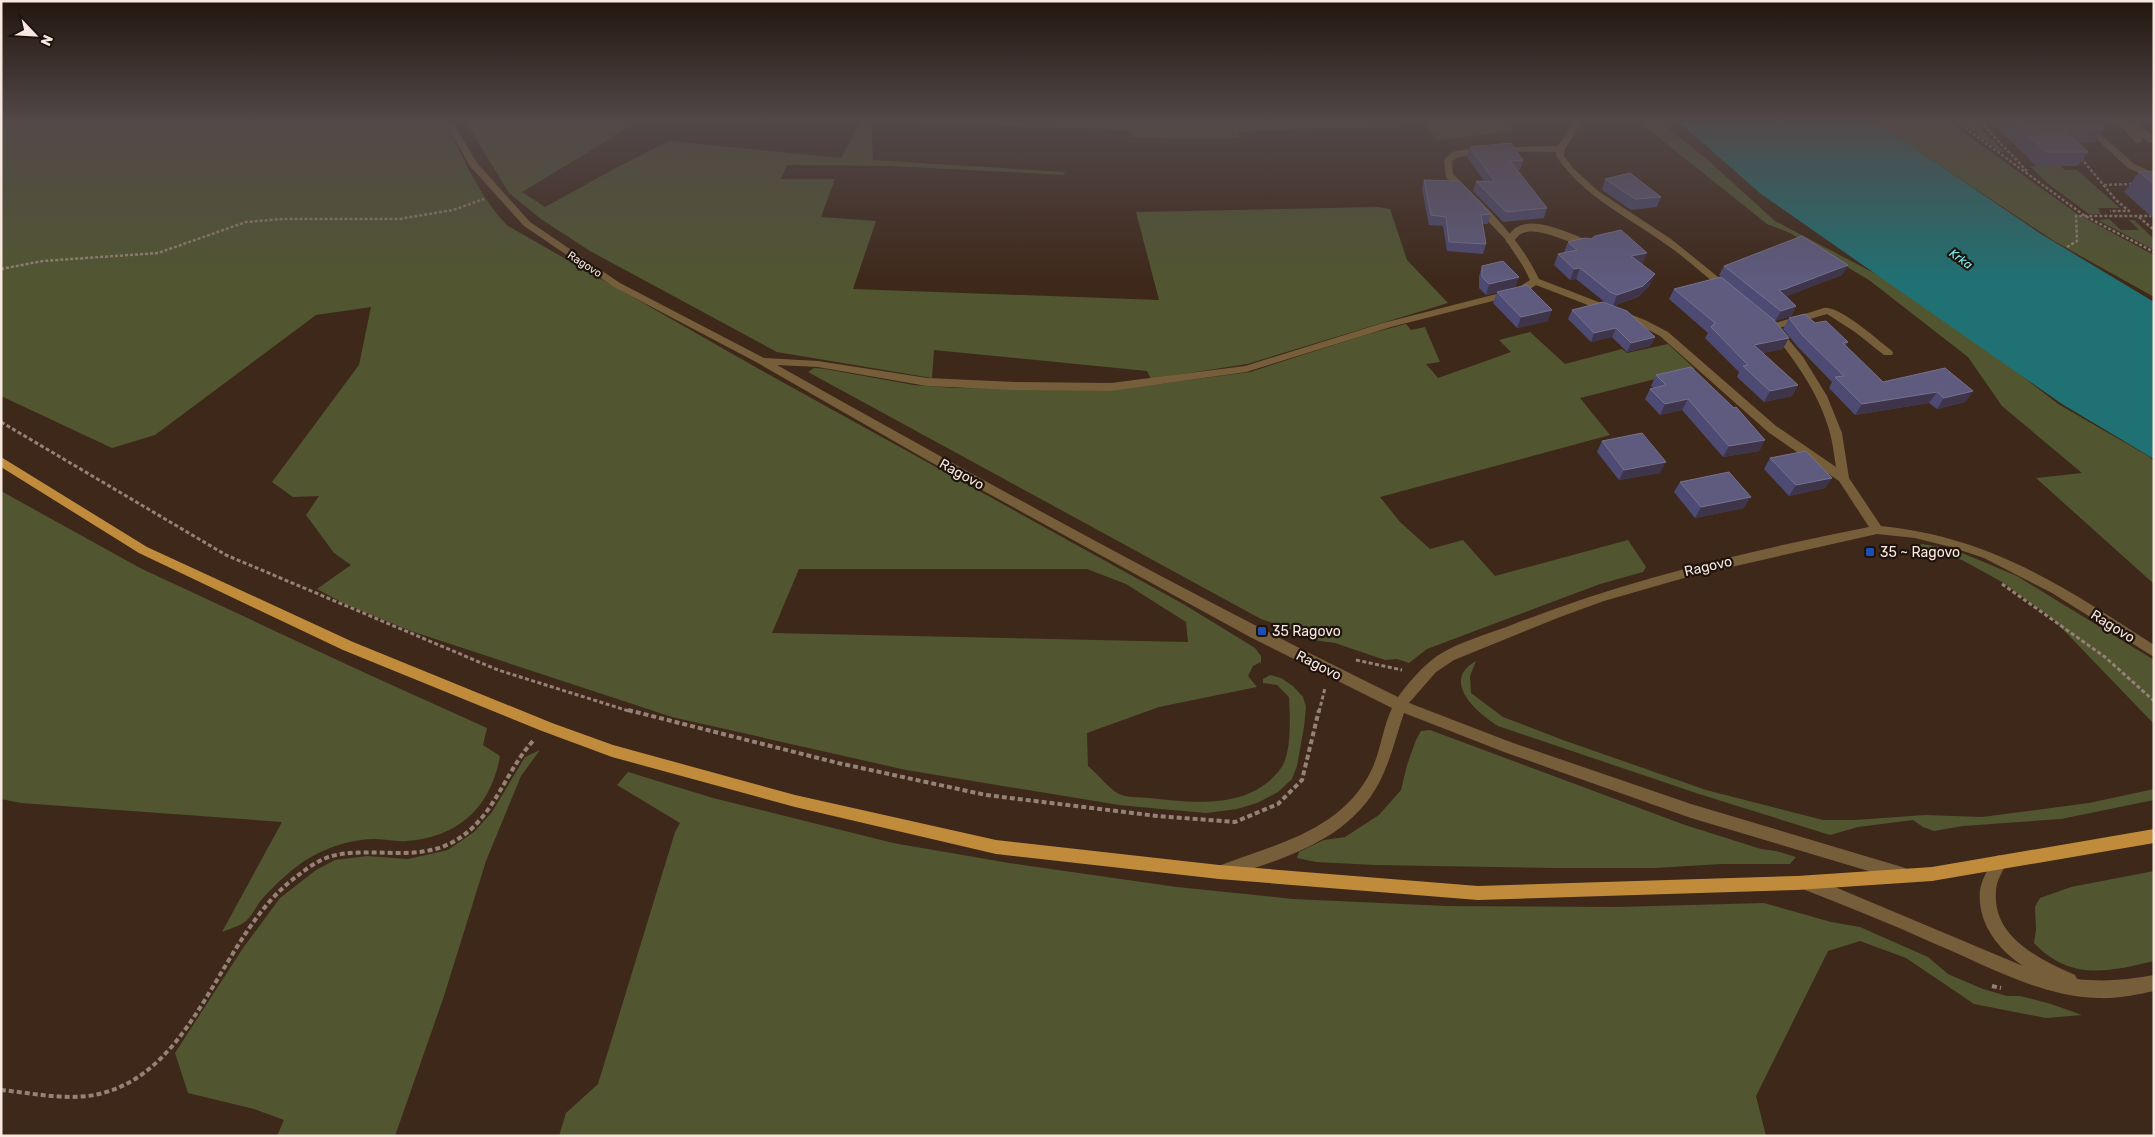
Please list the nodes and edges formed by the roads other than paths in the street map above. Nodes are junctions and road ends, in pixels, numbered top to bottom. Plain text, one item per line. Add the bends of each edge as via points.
1 (483, 175) edge
2 (1450, 175) edge
3 (1575, 175) edge
4 (1510, 240) junction
5 (1586, 244) edge
6 (1535, 281) junction
7 (1738, 298) edge
8 (1888, 353) dead end
9 (760, 360) junction
10 (1, 461) edge
11 (1843, 478) junction
12 (1876, 530) junction
13 (2154, 652) edge
14 (1400, 705) junction
15 (2154, 836) edge
16 (1999, 862) junction
17 (1219, 872) junction
18 (1902, 874) junction
19 (1803, 882) junction
20 (2154, 983) edge
21 (2087, 989) junction

1 - 9 street, Ragovo via 527,224 617,285
2 - 4 street
3 - 7 street via 1668,241
4 - 5 lane via 1525,228 1543,228
4 - 6 street via 1528,263
6 - 9 street, Ragovo via 1520,291 1387,324 1246,369 1111,387 927,382 818,364
6 - 11 street via 1664,334 1772,428
8 - 11 street via 1828,310 1770,324 1799,359 1822,396 1836,433
9 - 14 street, Ragovo via 931,457 1238,623
10 - 17 main road via 143,550 348,646 612,751 796,801 996,847
11 - 12 street
12 - 13 street, Ragovo via 1902,531 1950,541 1997,558 2042,581
12 - 14 street, Ragovo via 1712,564 1564,610 1442,659 1424,675
14 - 17 street via 1384,757 1368,790 1348,813 1320,834 1284,851
14 - 18 street via 1509,748 1691,811
15 - 16 main road
16 - 18 main road via 1932,874
16 - 21 street via 1988,890 1989,912 1996,930 2017,953 2040,969
17 - 19 main road via 1478,893
18 - 19 main road
19 - 21 street via 1855,901 2026,976
20 - 21 street via 2139,987

